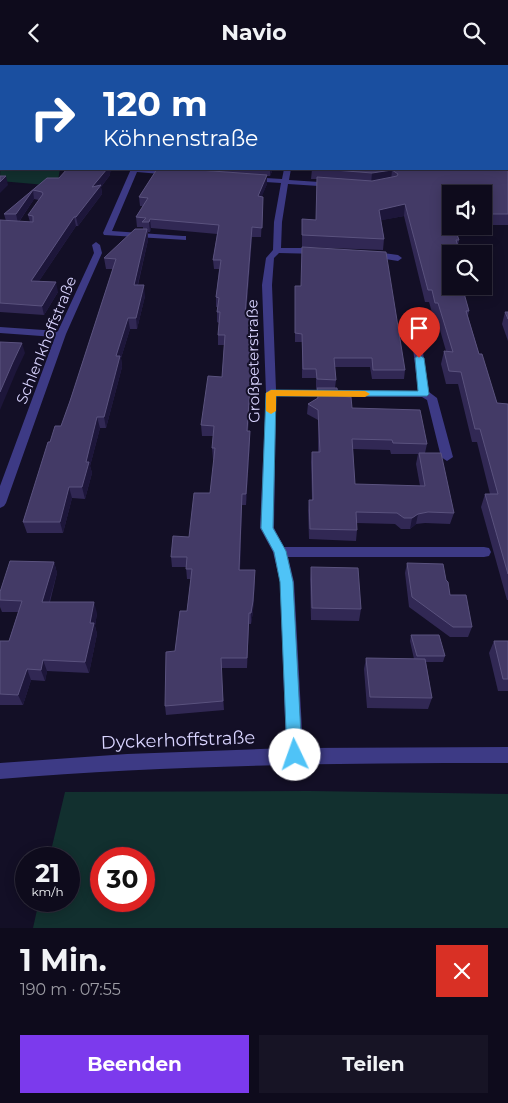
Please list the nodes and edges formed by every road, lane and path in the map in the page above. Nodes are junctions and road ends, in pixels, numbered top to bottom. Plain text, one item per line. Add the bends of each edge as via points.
1 (135, 170) edge
2 (287, 170) edge
3 (179, 174) edge
4 (238, 178) edge
5 (284, 182) junction
6 (342, 186) edge
7 (183, 239) dead end
8 (96, 245) dead end
9 (276, 250) junction
10 (332, 252) edge
11 (360, 253) edge
12 (398, 258) dead end
13 (415, 322) dead end
14 (0, 330) edge
15 (61, 334) junction
16 (271, 393) junction
17 (424, 394) junction
18 (447, 457) dead end
19 (0, 503) edge
20 (280, 551) junction
21 (484, 552) dead end
22 (295, 755) junction
23 (508, 755) edge
24 (0, 771) edge

1 - 3 street
1 - 7 street via 106,233
2 - 5 street, Großpeterstraße
4 - 5 street
5 - 6 street
5 - 9 street, Großpeterstraße
8 - 15 street, Schlenkhoffstraße via 98,253
9 - 10 street
9 - 16 street, Großpeterstraße via 270,258 267,285
11 - 12 street
13 - 17 street
14 - 15 street
15 - 19 street, Schlenkhoffstraße
16 - 17 street
16 - 20 street, Großpeterstraße via 267,528
17 - 18 street via 432,398
20 - 21 street
20 - 22 street, Großpeterstraße via 287,582
22 - 23 street, Dyckerhoffstraße
22 - 24 street, Dyckerhoffstraße via 73,764

